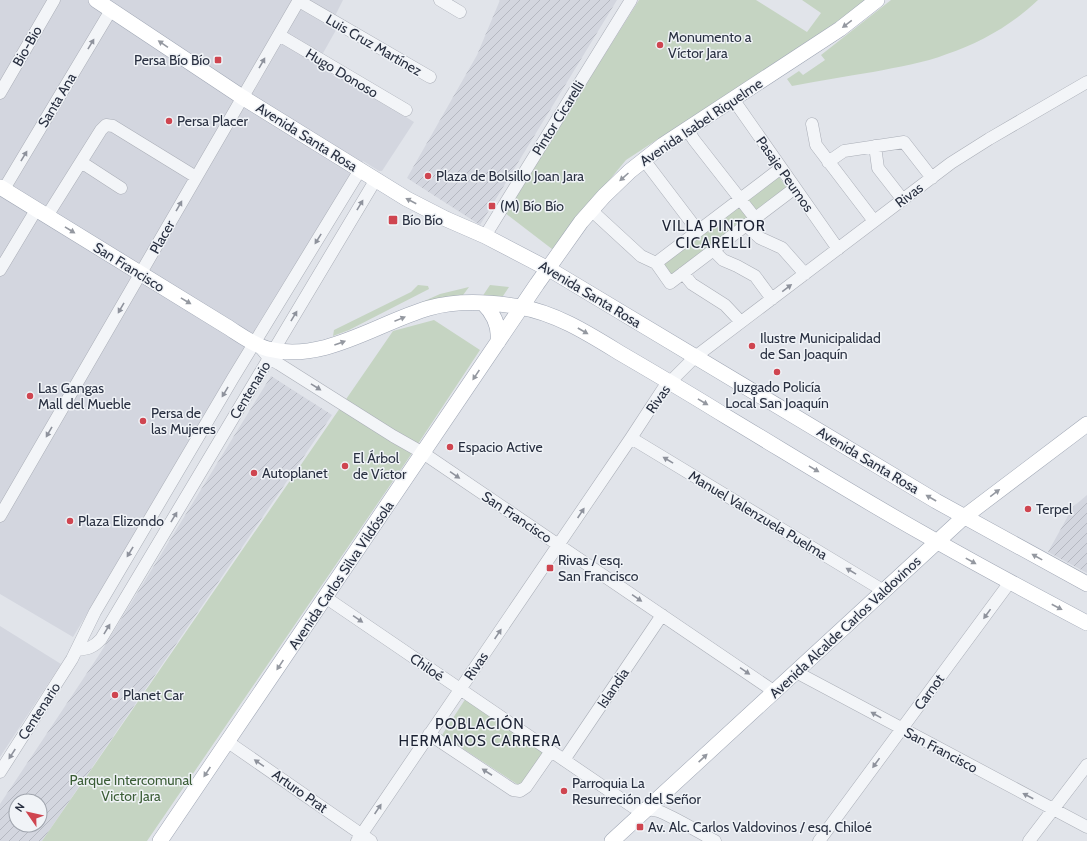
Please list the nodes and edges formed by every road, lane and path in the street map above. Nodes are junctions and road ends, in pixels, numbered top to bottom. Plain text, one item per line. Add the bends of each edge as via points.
1 (54, 0) edge
2 (96, 0) edge
3 (299, 0) edge
4 (440, 0) edge
5 (631, 0) edge
6 (878, 0) edge
7 (111, 10) junction
8 (460, 12) dead end
9 (278, 35) junction
10 (430, 77) dead end
11 (1087, 82) edge
12 (0, 93) edge
13 (242, 97) junction
14 (733, 99) junction
15 (406, 110) dead end
16 (812, 124) dead end
17 (687, 129) junction
18 (875, 146) junction
19 (644, 160) junction
20 (81, 162) junction
21 (828, 162) junction
22 (781, 168) junction
23 (360, 170) junction
24 (196, 177) junction
25 (932, 178) junction
26 (376, 179) junction
27 (2, 188) edge
28 (121, 188) dead end
29 (795, 188) junction
30 (740, 199) junction
31 (903, 200) junction
32 (591, 210) junction
33 (42, 213) junction
34 (750, 222) junction
35 (874, 222) junction
36 (698, 231) junction
37 (485, 236) junction
38 (838, 249) junction
39 (713, 250) junction
40 (656, 263) junction
41 (548, 269) junction
42 (0, 270) edge
43 (683, 273) junction
44 (140, 274) junction
45 (805, 274) junction
46 (538, 284) junction
47 (772, 299) junction
48 (483, 303) junction
49 (522, 307) junction
50 (548, 315) junction
51 (741, 322) junction
52 (498, 342) junction
53 (256, 344) junction
54 (272, 354) junction
55 (695, 357) junction
56 (670, 382) junction
57 (1087, 424) edge
58 (631, 438) junction
59 (423, 453) junction
60 (0, 516) edge
61 (964, 517) junction
62 (937, 542) junction
63 (559, 545) junction
64 (1010, 582) junction
65 (1087, 584) edge
66 (884, 591) junction
67 (325, 598) junction
68 (662, 615) junction
69 (1087, 623) edge
70 (77, 650) junction
71 (796, 672) junction
72 (460, 689) junction
73 (775, 692) junction
74 (902, 729) junction
75 (429, 734) junction
76 (228, 742) junction
77 (551, 751) junction
78 (564, 760) junction
79 (1087, 765) edge
80 (0, 772) edge
81 (1053, 809) junction
82 (646, 810) junction
83 (1087, 827) edge
84 (363, 839) edge
85 (160, 841) edge
86 (612, 841) edge
87 (715, 841) edge
88 (819, 841) edge
89 (1029, 841) edge

1 - 12 street, Bio-Bio
2 - 7 main road, Avenida Santa Rosa
3 - 9 street, Placer
3 - 10 street, Luis Cruz Martínez
4 - 8 street
5 - 37 street, Pintor Cicarelli
6 -> 14 main road, Avenida Isabel Riquelme via 840,29
13 -> 7 main road, Avenida Santa Rosa
27 -> 7 street, Santa Ana
13 -> 9 street, Placer
9 - 15 street, Hugo Donoso
11 - 25 street, Rivas via 989,138
13 - 23 main road, Avenida Santa Rosa
13 - 24 street, Placer
14 - 17 main road, Avenida Isabel Riquelme
14 - 22 street, Pasaje Peumos
16 - 21 street via 816,145
17 - 19 main road, Avenida Isabel Riquelme
17 - 30 street
18 - 21 street via 844,151
18 - 25 street via 904,142
18 - 31 street via 878,168
19 -> 32 main road, Avenida Isabel Riquelme
19 - 36 street
20 - 24 street via 103,128 109,125
20 - 28 street
20 - 33 street
21 - 35 street
22 - 29 street, Pasaje Peumos
22 - 30 street
23 - 26 main road, Avenida Santa Rosa
23 -> 53 street, Centenario
44 -> 24 street, Placer
25 - 31 street, Rivas
37 -> 26 main road, Avenida Santa Rosa via 424,208
54 -> 26 street, Centenario
27 - 33 main road, San Francisco
29 - 34 street
29 - 38 street, Pasaje Peumos
30 - 34 street
30 - 36 street
31 - 35 street, Rivas
32 - 40 street via 641,256
32 - 41 main road, Avenida Isabel Riquelme
33 - 42 street
33 -> 44 main road, San Francisco
34 - 39 street
34 - 45 street via 760,238 782,248
35 - 38 street, Rivas
36 - 40 street
37 - 41 main road, Avenida Santa Rosa
38 - 45 street, Rivas
39 - 43 street
39 - 47 street via 723,260 755,276
40 - 43 street via 670,283
41 - 46 main road, Avenida Carlos Silva Vildósola
41 - 55 main road, Avenida Santa Rosa
43 - 51 street via 692,284 725,304
44 -> 53 main road, San Francisco
44 -> 60 street, Placer
47 -> 45 street, Rivas
46 - 49 main road, Avenida Carlos Silva Vildósola
46 - 50 main road via 538,301
47 - 51 street, Rivas
48 - 49 main road
48 - 52 main road via 496,319
54 -> 48 main road via 321,348 342,342 431,308
49 - 50 main road
49 - 52 main road, Avenida Carlos Silva Vildósola
50 -> 56 main road via 579,328
51 - 55 street, Rivas
52 -> 59 main road, Avenida Carlos Silva Vildósola
53 - 54 main road, San Francisco
53 -> 70 street, Centenario via 95,612
54 -> 59 street, San Francisco via 393,436
70 -> 54 street, Centenario via 95,646 101,639
55 - 56 street, Rivas
61 -> 55 main road, Avenida Santa Rosa
56 - 58 street, Rivas
56 -> 62 main road
61 -> 57 main road, Avenida Alcalde Carlos Valdovinos
63 -> 58 street, Rivas
66 -> 58 street, Manuel Valenzuela Puelma
59 -> 63 street, San Francisco
59 - 67 main road, Avenida Carlos Silva Vildósola
61 - 62 main road, Avenida Alcalde Carlos Valdovinos
65 -> 61 main road, Avenida Santa Rosa
62 -> 64 main road
62 - 66 main road, Avenida Alcalde Carlos Valdovinos
63 -> 68 street, San Francisco
72 -> 63 street, Rivas
64 -> 69 main road
64 -> 74 street, Carnot
66 - 71 main road, Avenida Alcalde Carlos Valdovinos
67 -> 72 street, Chiloé
67 -> 76 main road, Avenida Carlos Silva Vildósola
68 -> 73 street, San Francisco
68 - 78 street, Islandia
70 -> 80 street, Centenario
71 - 73 main road, Avenida Alcalde Carlos Valdovinos
74 -> 71 street, San Francisco
72 - 75 street, Rivas
72 - 77 street, Chiloé
82 -> 73 main road, Avenida Alcalde Carlos Valdovinos
81 -> 74 street, San Francisco
74 -> 88 street, Carnot
77 -> 75 street via 520,791 514,790
84 -> 75 street, Rivas
84 -> 76 street, Arturo Prat
76 -> 85 main road, Avenida Carlos Silva Vildósola
77 - 78 street, Chiloé
78 - 82 street, Chiloé via 633,807
79 - 81 street
81 - 83 street, San Francisco
81 - 89 street
82 - 86 main road, Avenida Alcalde Carlos Valdovinos
82 - 87 street, Chiloé via 662,812

